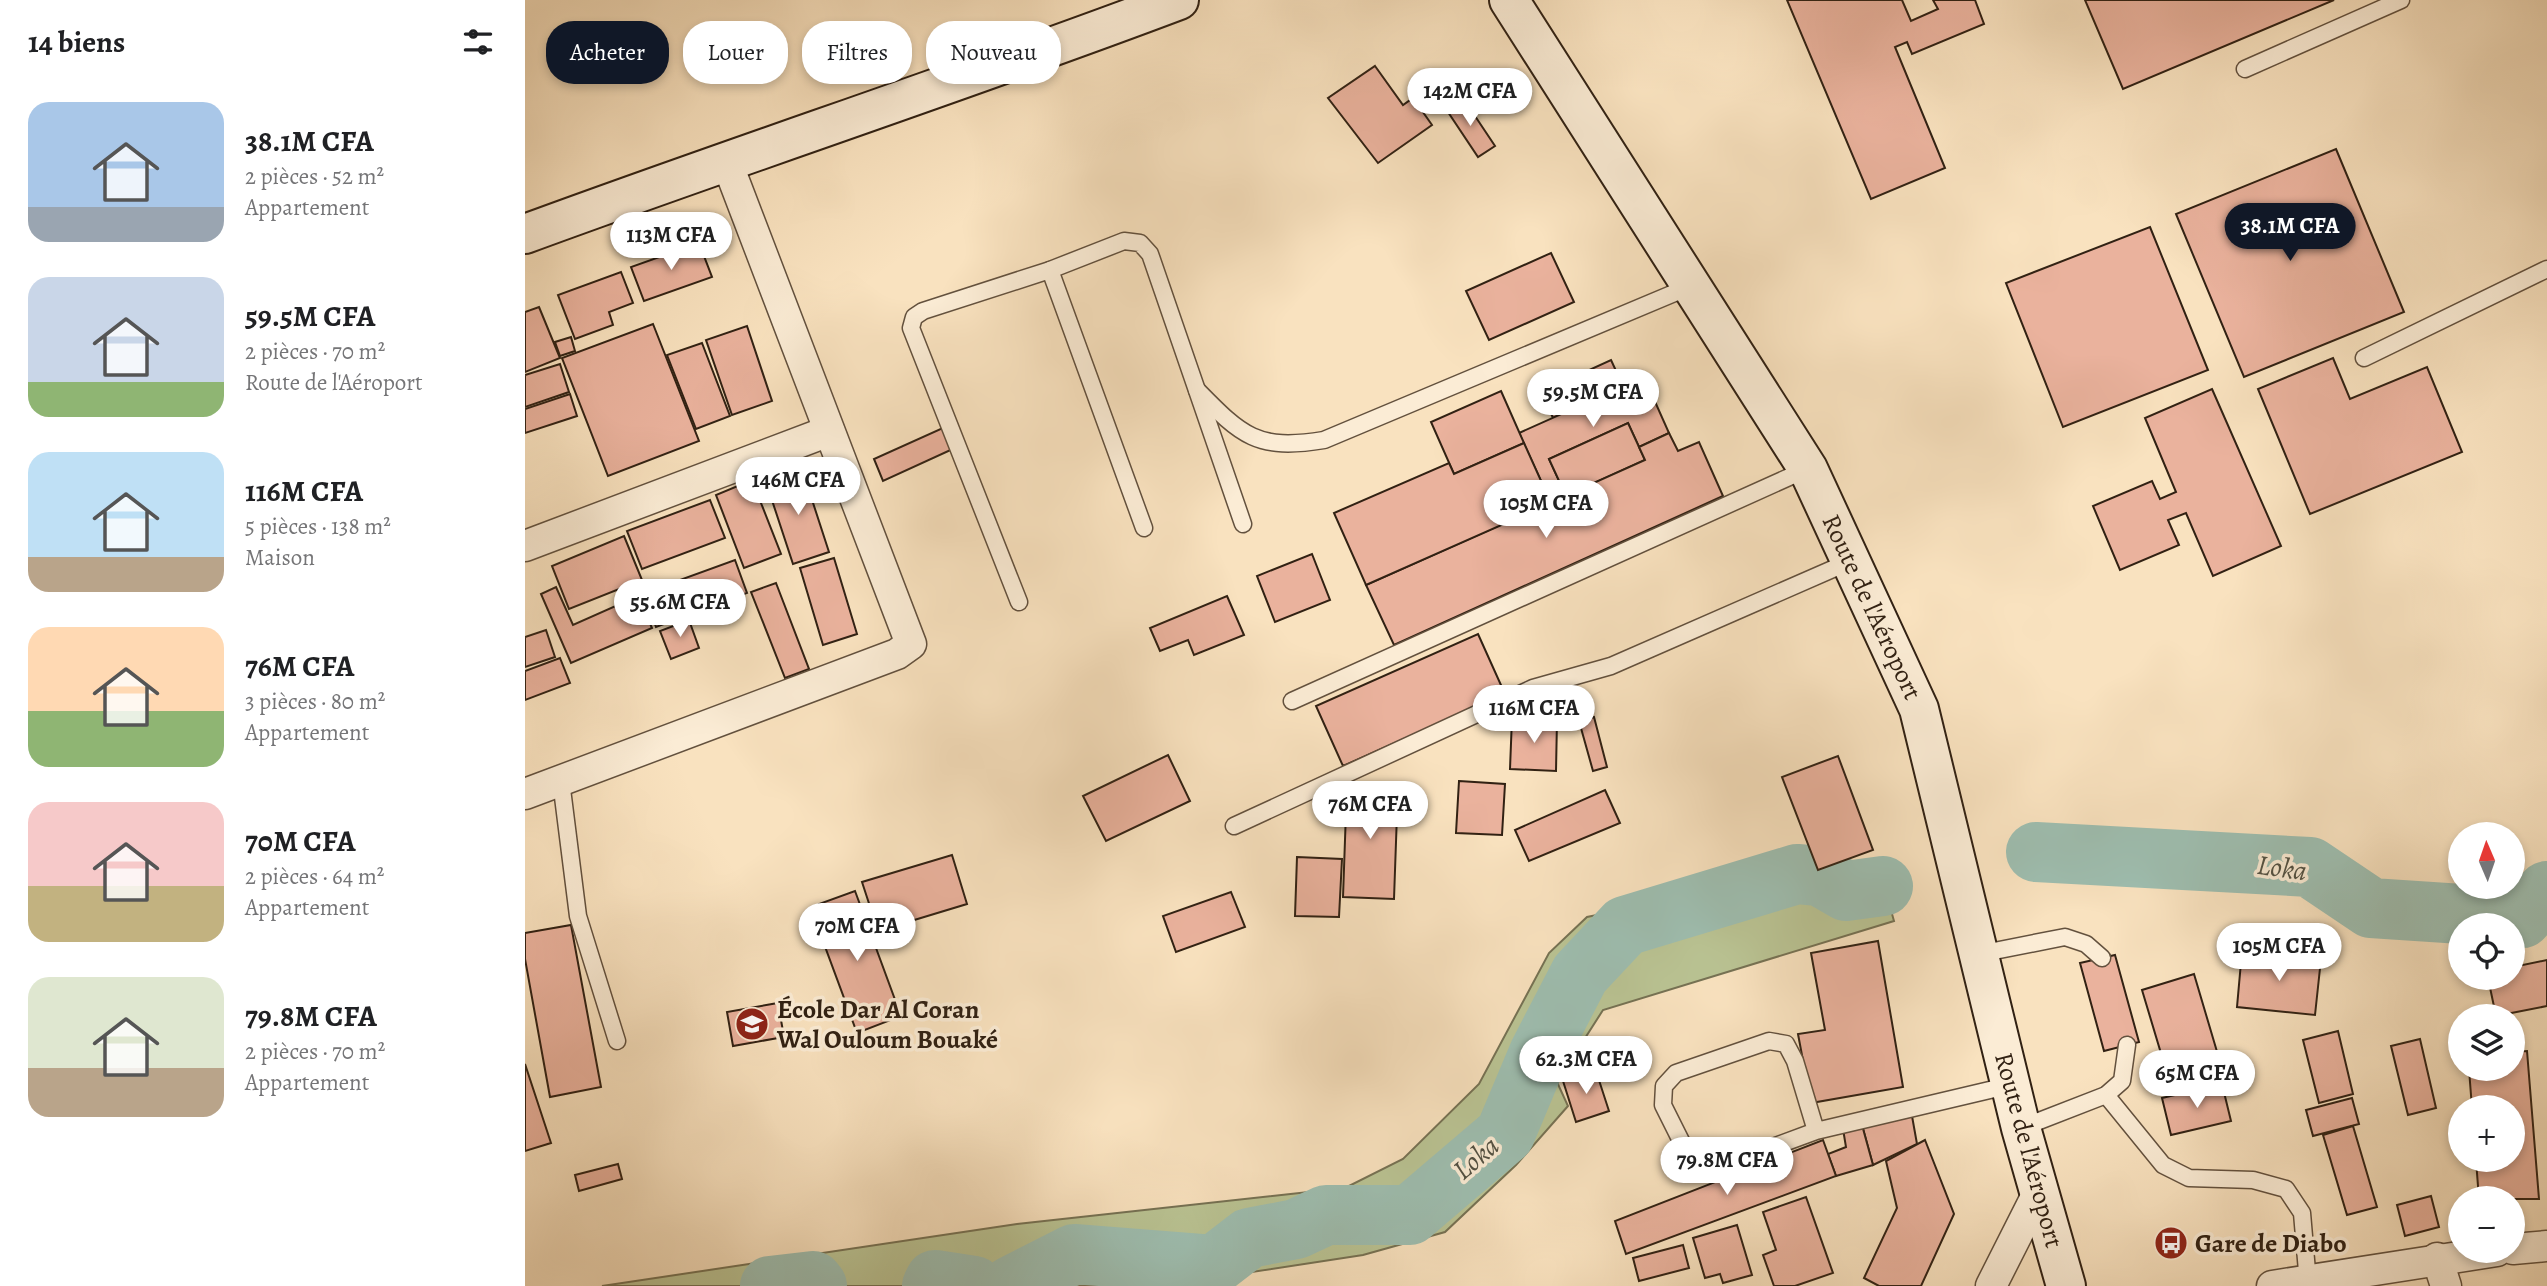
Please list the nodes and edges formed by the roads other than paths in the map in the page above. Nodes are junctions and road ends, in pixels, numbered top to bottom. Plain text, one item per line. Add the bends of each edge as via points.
1 (1179, 0) edge
2 (1509, 0) edge
3 (2401, 0) edge
4 (2245, 69) dead end
5 (726, 160) junction
6 (525, 234) edge
7 (2547, 269) edge
8 (1051, 270) junction
9 (1691, 286) junction
10 (2364, 358) dead end
11 (1193, 386) junction
12 (829, 431) junction
13 (1808, 469) junction
14 (1243, 524) dead end
15 (1144, 528) dead end
16 (525, 546) edge
17 (1851, 561) junction
18 (1019, 602) dead end
19 (1292, 701) dead end
20 (561, 781) junction
21 (525, 794) edge
22 (1234, 826) dead end
23 (1979, 954) junction
24 (2102, 958) dead end
25 (617, 1041) dead end
26 (2127, 1045) dead end
27 (2011, 1085) junction
28 (2106, 1095) junction
29 (2021, 1128) junction
30 (1816, 1131) junction
31 (2040, 1189) junction
32 (2547, 1245) edge
33 (2525, 1248) edge
34 (2466, 1263) edge
35 (2442, 1272) edge
36 (2308, 1283) junction
37 (1991, 1286) edge
38 (2066, 1286) edge
39 (2272, 1286) edge

1 - 5 main road via 993,70
2 - 9 main road, Route de l'Aéroport
3 - 4 lane
5 - 6 main road
5 - 12 street
7 - 10 lane
8 - 11 lane via 1124,241 1140,243 1150,254
8 - 15 lane
8 - 18 lane via 923,311 914,317 911,328
9 - 11 lane via 1324,440 1293,445 1259,442 1229,423
9 - 13 main road, Route de l'Aéroport
11 - 14 lane
12 - 16 street
12 - 20 street via 911,644 897,654
13 - 17 main road, Route de l'Aéroport
13 - 19 lane
17 - 22 lane via 1611,666 1533,688
17 - 23 main road, Route de l'Aéroport via 1919,709
20 - 21 street
20 - 25 lane via 578,916
23 - 24 lane via 2066,937 2086,944
23 - 27 main road, Route de l'Aéroport
26 - 28 lane via 2122,1082
27 - 29 main road, Route de l'Aéroport
27 - 30 lane
28 - 29 lane
28 - 36 lane via 2163,1165 2189,1178 2253,1180 2286,1189 2302,1213
29 - 31 main road, Route de l'Aéroport
30 - 30 lane via 1751,1155 1704,1162 1688,1154 1663,1104 1664,1086 1676,1073 1769,1041 1786,1044
31 - 37 street
31 - 38 main road, Route de l'Aéroport
32 - 33 street
34 - 35 street
35 - 36 street
36 - 39 street

